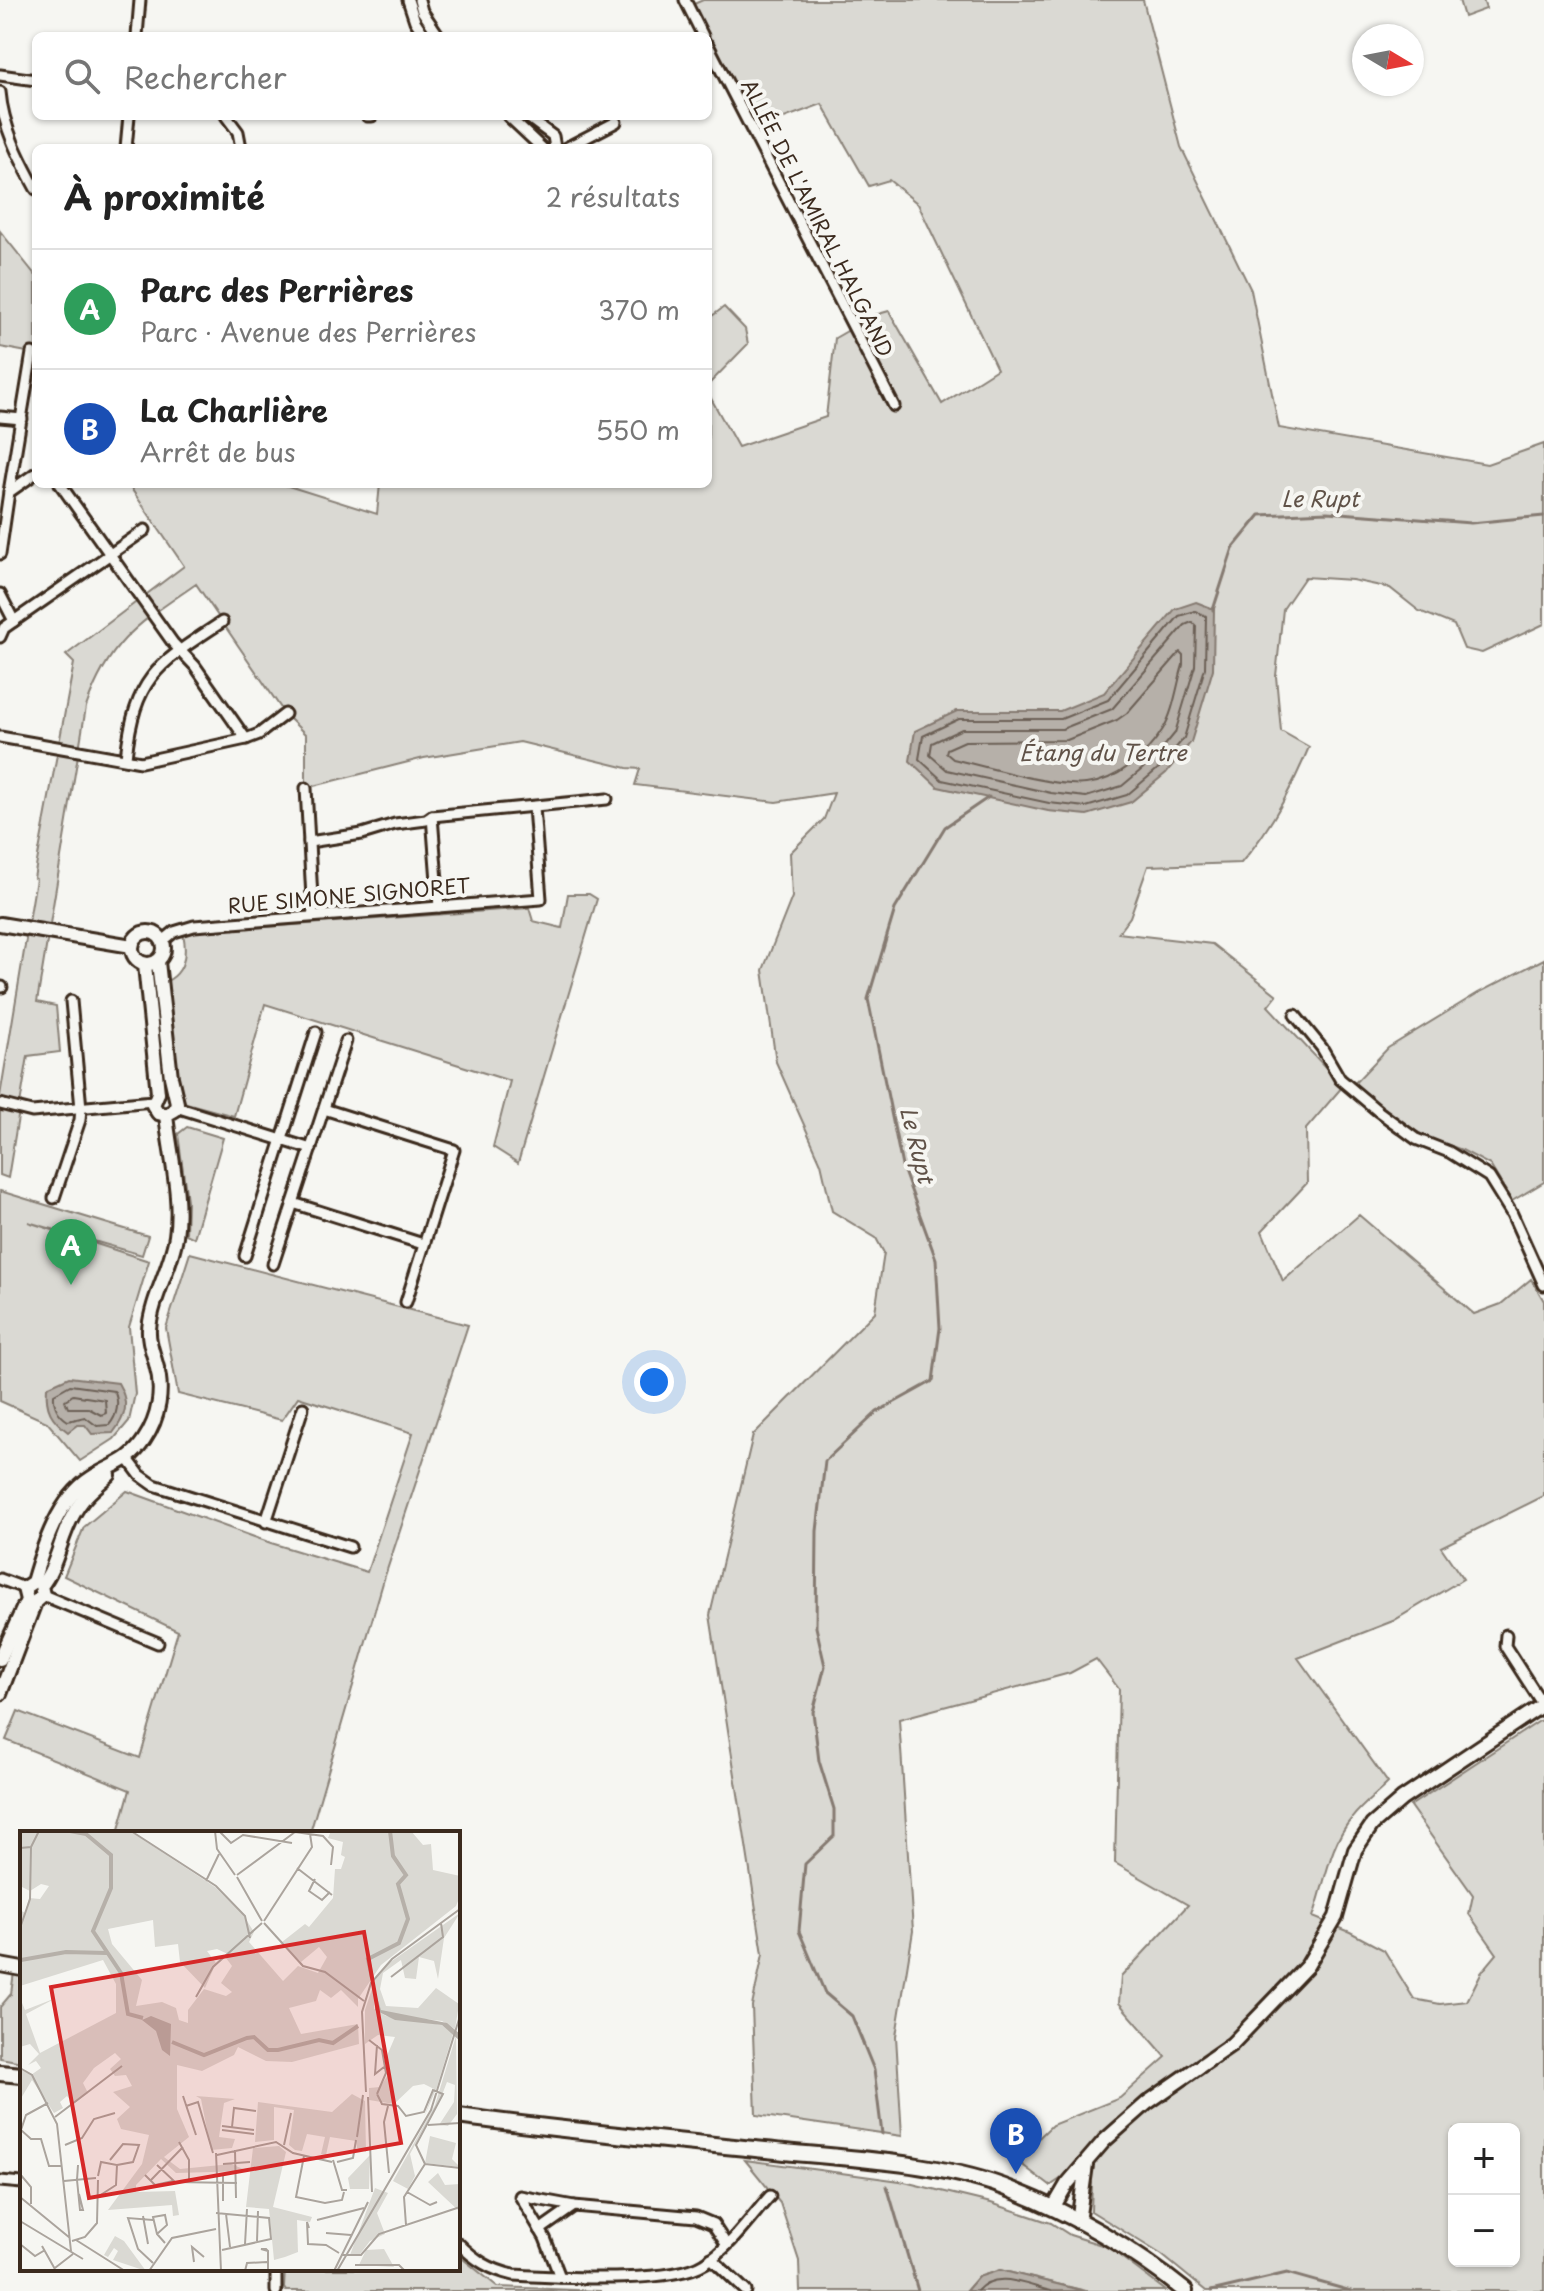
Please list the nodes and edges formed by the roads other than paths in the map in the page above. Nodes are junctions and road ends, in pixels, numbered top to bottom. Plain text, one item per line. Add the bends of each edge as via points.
1 (140, 0) edge
2 (408, 0) edge
3 (419, 0) edge
4 (685, 0) edge
5 (137, 32) edge
6 (422, 32) edge
7 (436, 32) edge
8 (701, 32) edge
9 (712, 53) edge
10 (0, 75) edge
11 (32, 79) edge
12 (0, 92) edge
13 (129, 120) edge
14 (229, 120) edge
15 (512, 120) edge
16 (531, 120) edge
17 (616, 122) dead end
18 (126, 144) edge
19 (240, 144) edge
20 (538, 144) edge
21 (554, 144) edge
22 (574, 144) edge
23 (32, 181) edge
24 (32, 353) dead end
25 (894, 406) dead end
26 (0, 417) edge
27 (22, 419) junction
28 (32, 476) edge
29 (63, 488) edge
30 (6, 494) edge
31 (145, 530) dead end
32 (0, 554) edge
33 (110, 555) junction
34 (0, 594) edge
35 (14, 621) junction
36 (222, 622) dead end
37 (0, 637) edge
38 (178, 650) junction
39 (285, 714) dead end
40 (0, 737) edge
41 (246, 739) junction
42 (126, 757) junction
43 (306, 788) dead end
44 (607, 799) dead end
45 (534, 807) junction
46 (432, 816) junction
47 (309, 842) junction
48 (439, 907) junction
49 (313, 916) junction
50 (0, 924) edge
51 (163, 941) junction
52 (132, 946) junction
53 (151, 963) junction
54 (71, 1001) dead end
55 (1295, 1015) dead end
56 (316, 1032) dead end
57 (346, 1041) dead end
58 (156, 1097) junction
59 (0, 1104) edge
60 (172, 1106) junction
61 (81, 1108) junction
62 (324, 1109) junction
63 (283, 1140) junction
64 (311, 1149) junction
65 (54, 1198) dead end
66 (293, 1203) junction
67 (423, 1244) junction
68 (245, 1256) dead end
69 (273, 1264) dead end
70 (1544, 1285) edge
71 (406, 1302) dead end
72 (303, 1408) dead end
73 (128, 1459) junction
74 (266, 1522) junction
75 (350, 1547) dead end
76 (0, 1579) edge
77 (34, 1592) junction
78 (1506, 1635) dead end
79 (158, 1643) dead end
80 (0, 1659) edge
81 (0, 1694) edge
82 (1544, 1704) edge
83 (0, 1965) edge
84 (20, 1969) edge
85 (0, 2073) edge
86 (20, 2075) edge
87 (460, 2116) edge
88 (1087, 2162) junction
89 (0, 2181) edge
90 (20, 2183) edge
91 (520, 2196) junction
92 (770, 2196) dead end
93 (509, 2201) dead end
94 (574, 2206) junction
95 (1053, 2208) junction
96 (1078, 2222) junction
97 (540, 2230) junction
98 (726, 2244) junction
99 (460, 2245) edge
100 (711, 2258) junction
101 (560, 2277) junction
102 (744, 2290) edge
103 (1185, 2291) edge

1 - 5 street
2 - 6 street
3 - 7 street
4 - 8 street
9 - 25 street, ALLÉE DE L'AMIRAL HALGAND
10 - 11 street
12 - 23 street via 3,116
13 - 18 street
14 - 19 street
15 - 20 street
16 - 21 street via 553,136
17 - 22 street
24 - 27 street
26 - 27 street
27 - 30 street
28 - 30 street
29 - 33 street
30 - 32 street
31 - 33 street
33 - 35 street
33 - 38 street
34 - 35 street
35 - 37 street
36 - 38 street
38 - 41 street
38 - 42 street via 143,689 131,719
39 - 41 street
40 - 42 street
41 - 42 street via 141,762
43 - 47 street
44 - 45 street
45 - 46 street
45 - 48 street, RUE SIMONE SIGNORET via 541,899
46 - 47 street
46 - 48 street
47 - 49 street
48 - 49 street, RUE SIMONE SIGNORET
49 - 51 street, RUE SIMONE SIGNORET via 194,926
50 - 52 street
51 - 52 street via 148,932 137,936
51 - 53 street via 164,952
52 - 53 street via 135,958
53 - 58 street
53 - 60 street
54 - 61 street
55 - 70 street via 1340,1079 1378,1111 1416,1139 1489,1177
56 - 63 street
57 - 62 street
58 - 60 street via 166,1091
58 - 60 street via 155,1109
58 - 61 street
59 - 61 street via 32,1112
60 - 63 street
60 - 73 street via 176,1237 149,1328 159,1406 150,1430
61 - 65 street
62 - 64 street
62 - 67 street via 454,1150
63 - 64 street
63 - 68 street
64 - 66 street
66 - 67 street
66 - 69 street
67 - 71 street
72 - 74 street
73 - 74 street via 154,1485
73 - 77 street via 90,1479 63,1508
74 - 75 street
76 - 77 street
77 - 79 street
77 - 80 street
77 - 81 street via 34,1609
78 - 82 street via 1505,1646
82 - 88 street via 1382,1815 1355,1850 1336,1917 1307,1966 1232,2044 1147,2103
83 - 84 street
85 - 86 main road
87 - 95 main road via 915,2167 1011,2189
88 - 95 street
88 - 96 street
89 - 90 street
91 - 93 street
91 - 94 street
91 - 97 street
92 - 98 street
94 - 97 street
94 - 98 street via 696,2217 713,2224
95 - 96 main road
96 - 103 main road via 1139,2256
97 - 101 street
98 - 100 street
99 - 101 street via 497,2271
100 - 101 street via 682,2273
100 - 102 street

